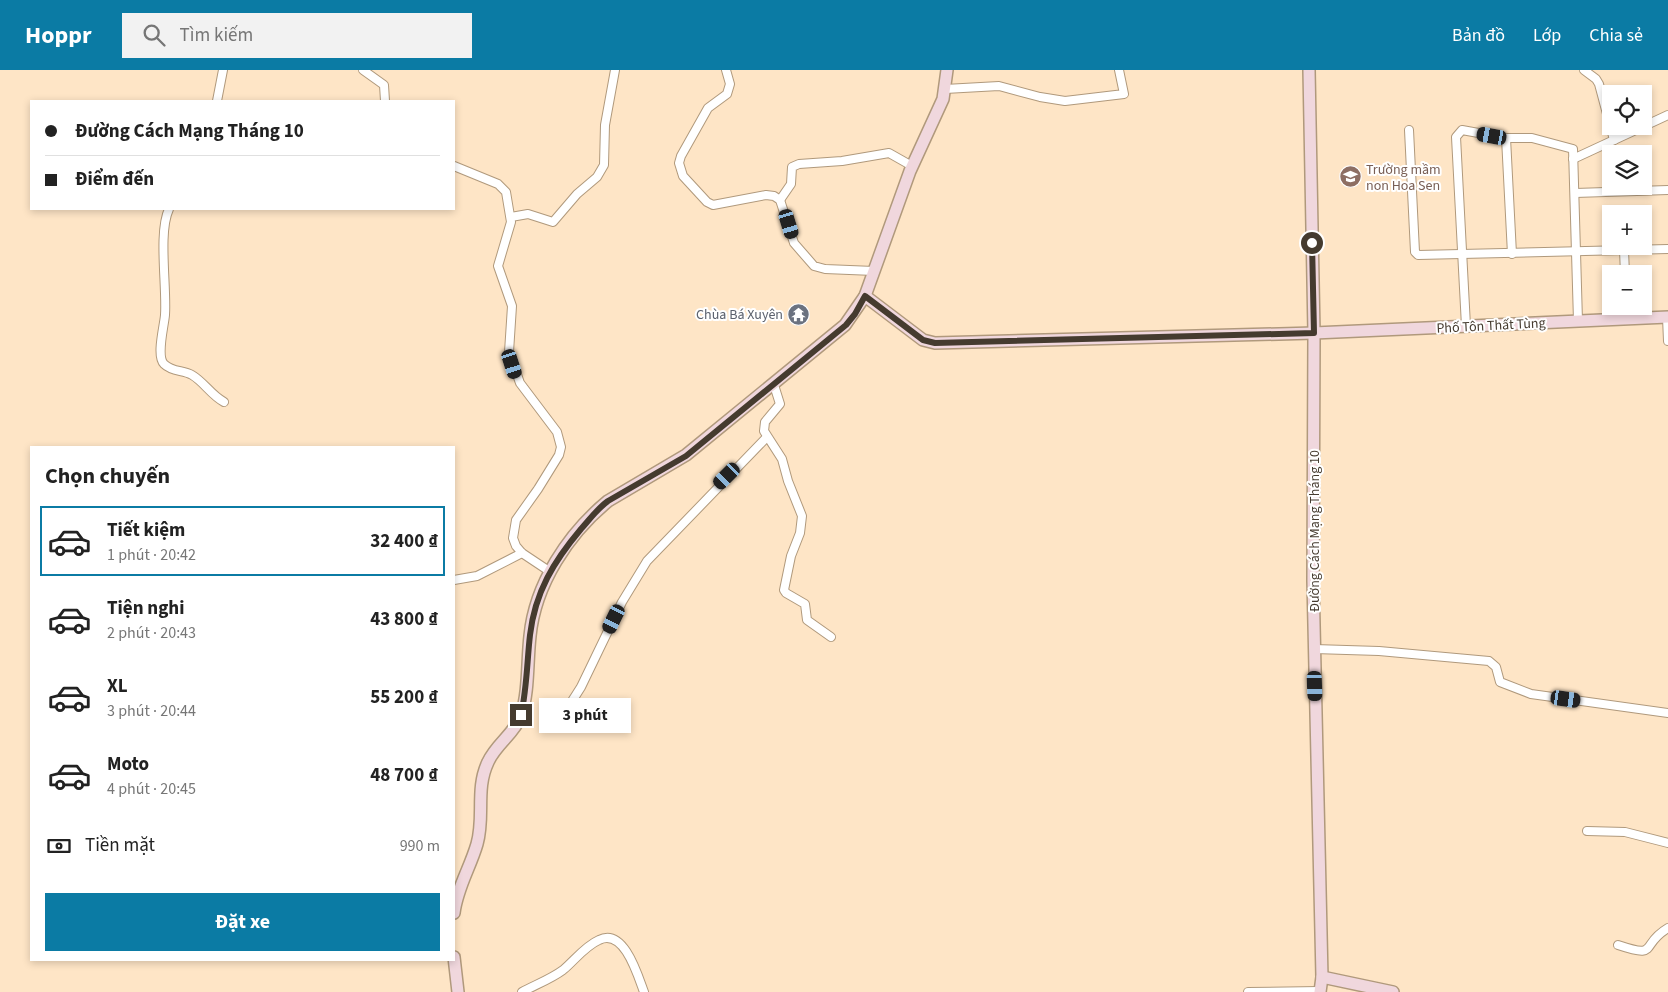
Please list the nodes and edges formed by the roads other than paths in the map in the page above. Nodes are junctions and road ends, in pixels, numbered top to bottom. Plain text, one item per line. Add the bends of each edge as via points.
1 (223, 70) edge
2 (363, 70) edge
3 (615, 70) edge
4 (726, 70) edge
5 (947, 70) edge
6 (1119, 70) edge
7 (1309, 70) edge
8 (1584, 70) edge
9 (945, 89) junction
10 (217, 100) edge
11 (384, 100) edge
12 (1668, 115) edge
13 (1409, 130) dead end
14 (1506, 138) junction
15 (1614, 140) junction
16 (1574, 159) junction
17 (455, 166) edge
18 (912, 166) junction
19 (1668, 190) edge
20 (1575, 193) junction
21 (780, 200) junction
22 (169, 210) edge
23 (511, 217) junction
24 (1652, 249) edge
25 (1668, 249) edge
26 (1602, 251) edge
27 (1577, 252) junction
28 (1512, 254) junction
29 (1462, 255) junction
30 (874, 271) junction
31 (865, 296) junction
32 (1626, 315) edge
33 (1668, 317) edge
34 (1626, 319) junction
35 (1578, 321) junction
36 (1466, 326) junction
37 (1314, 333) junction
38 (1668, 341) edge
39 (774, 385) junction
40 (224, 402) dead end
41 (767, 437) junction
42 (522, 553) junction
43 (549, 571) junction
44 (455, 580) edge
45 (832, 638) dead end
46 (1314, 649) junction
47 (568, 708) dead end
48 (1668, 713) edge
49 (1587, 832) dead end
50 (1668, 843) edge
51 (455, 908) edge
52 (1668, 928) edge
53 (1618, 945) dead end
54 (454, 961) edge
55 (1322, 977) junction
56 (1320, 991) edge
57 (458, 992) edge
58 (522, 992) edge
59 (644, 992) edge
60 (1248, 992) edge
61 (1393, 992) edge

1 - 10 street
2 - 11 street via 384,85
3 - 23 street via 601,171 554,222 528,214
4 - 21 street via 730,84 728,94 708,108 681,156 680,170 713,205 766,195
5 - 9 street
6 - 9 street via 1124,94 1065,101 999,86
7 - 37 street, Đường Cách Mạng Tháng 10
8 - 15 street via 1599,84
9 - 18 street via 929,133
12 - 15 street
13 - 29 street via 1415,252 1422,256
14 - 16 street via 1532,138 1573,149
14 - 28 street
14 - 29 street via 1462,130 1456,134
15 - 16 street
16 - 20 street
17 - 23 street via 503,187
18 - 21 street via 889,152 842,161 798,164 792,167 791,184
18 - 30 street
19 - 20 street
20 - 27 street
21 - 30 street via 794,243 814,266
22 - 40 street via 165,226 164,325 160,354 163,363 176,372 191,374
23 - 42 street via 498,266 512,306 509,352 520,383 557,432 561,447 516,520 513,538
24 - 25 street
26 - 27 street
27 - 28 street
27 - 35 street
28 - 29 street
29 - 36 street
30 - 31 street
31 - 37 street, Phố Tôn Thất Tùng via 923,340 935,343
31 - 39 street via 846,325
32 - 34 street
33 - 34 street, Phố Tôn Thất Tùng
33 - 38 street
34 - 35 street, Phố Tôn Thất Tùng
35 - 36 street, Phố Tôn Thất Tùng
36 - 37 street, Phố Tôn Thất Tùng
37 - 46 street, Đường Cách Mạng Tháng 10
39 - 41 street via 780,404 765,422
39 - 43 street via 686,456 598,509
41 - 45 street via 780,453 802,516 784,590 806,605 807,620
41 - 47 street via 646,561
42 - 43 street
42 - 44 street via 477,576
43 - 51 street via 536,603 521,715 488,762 479,796 477,844
46 - 48 street via 1372,650 1489,661 1496,667 1500,682 1522,692
46 - 55 street, Đường Cách Mạng Tháng 10
49 - 50 street via 1625,832
52 - 53 street via 1645,951
54 - 57 street
55 - 56 street, Đường Cách Mạng Tháng 10
55 - 61 street
56 - 60 street
58 - 59 street via 561,971 595,942 606,938 616,941 626,951

